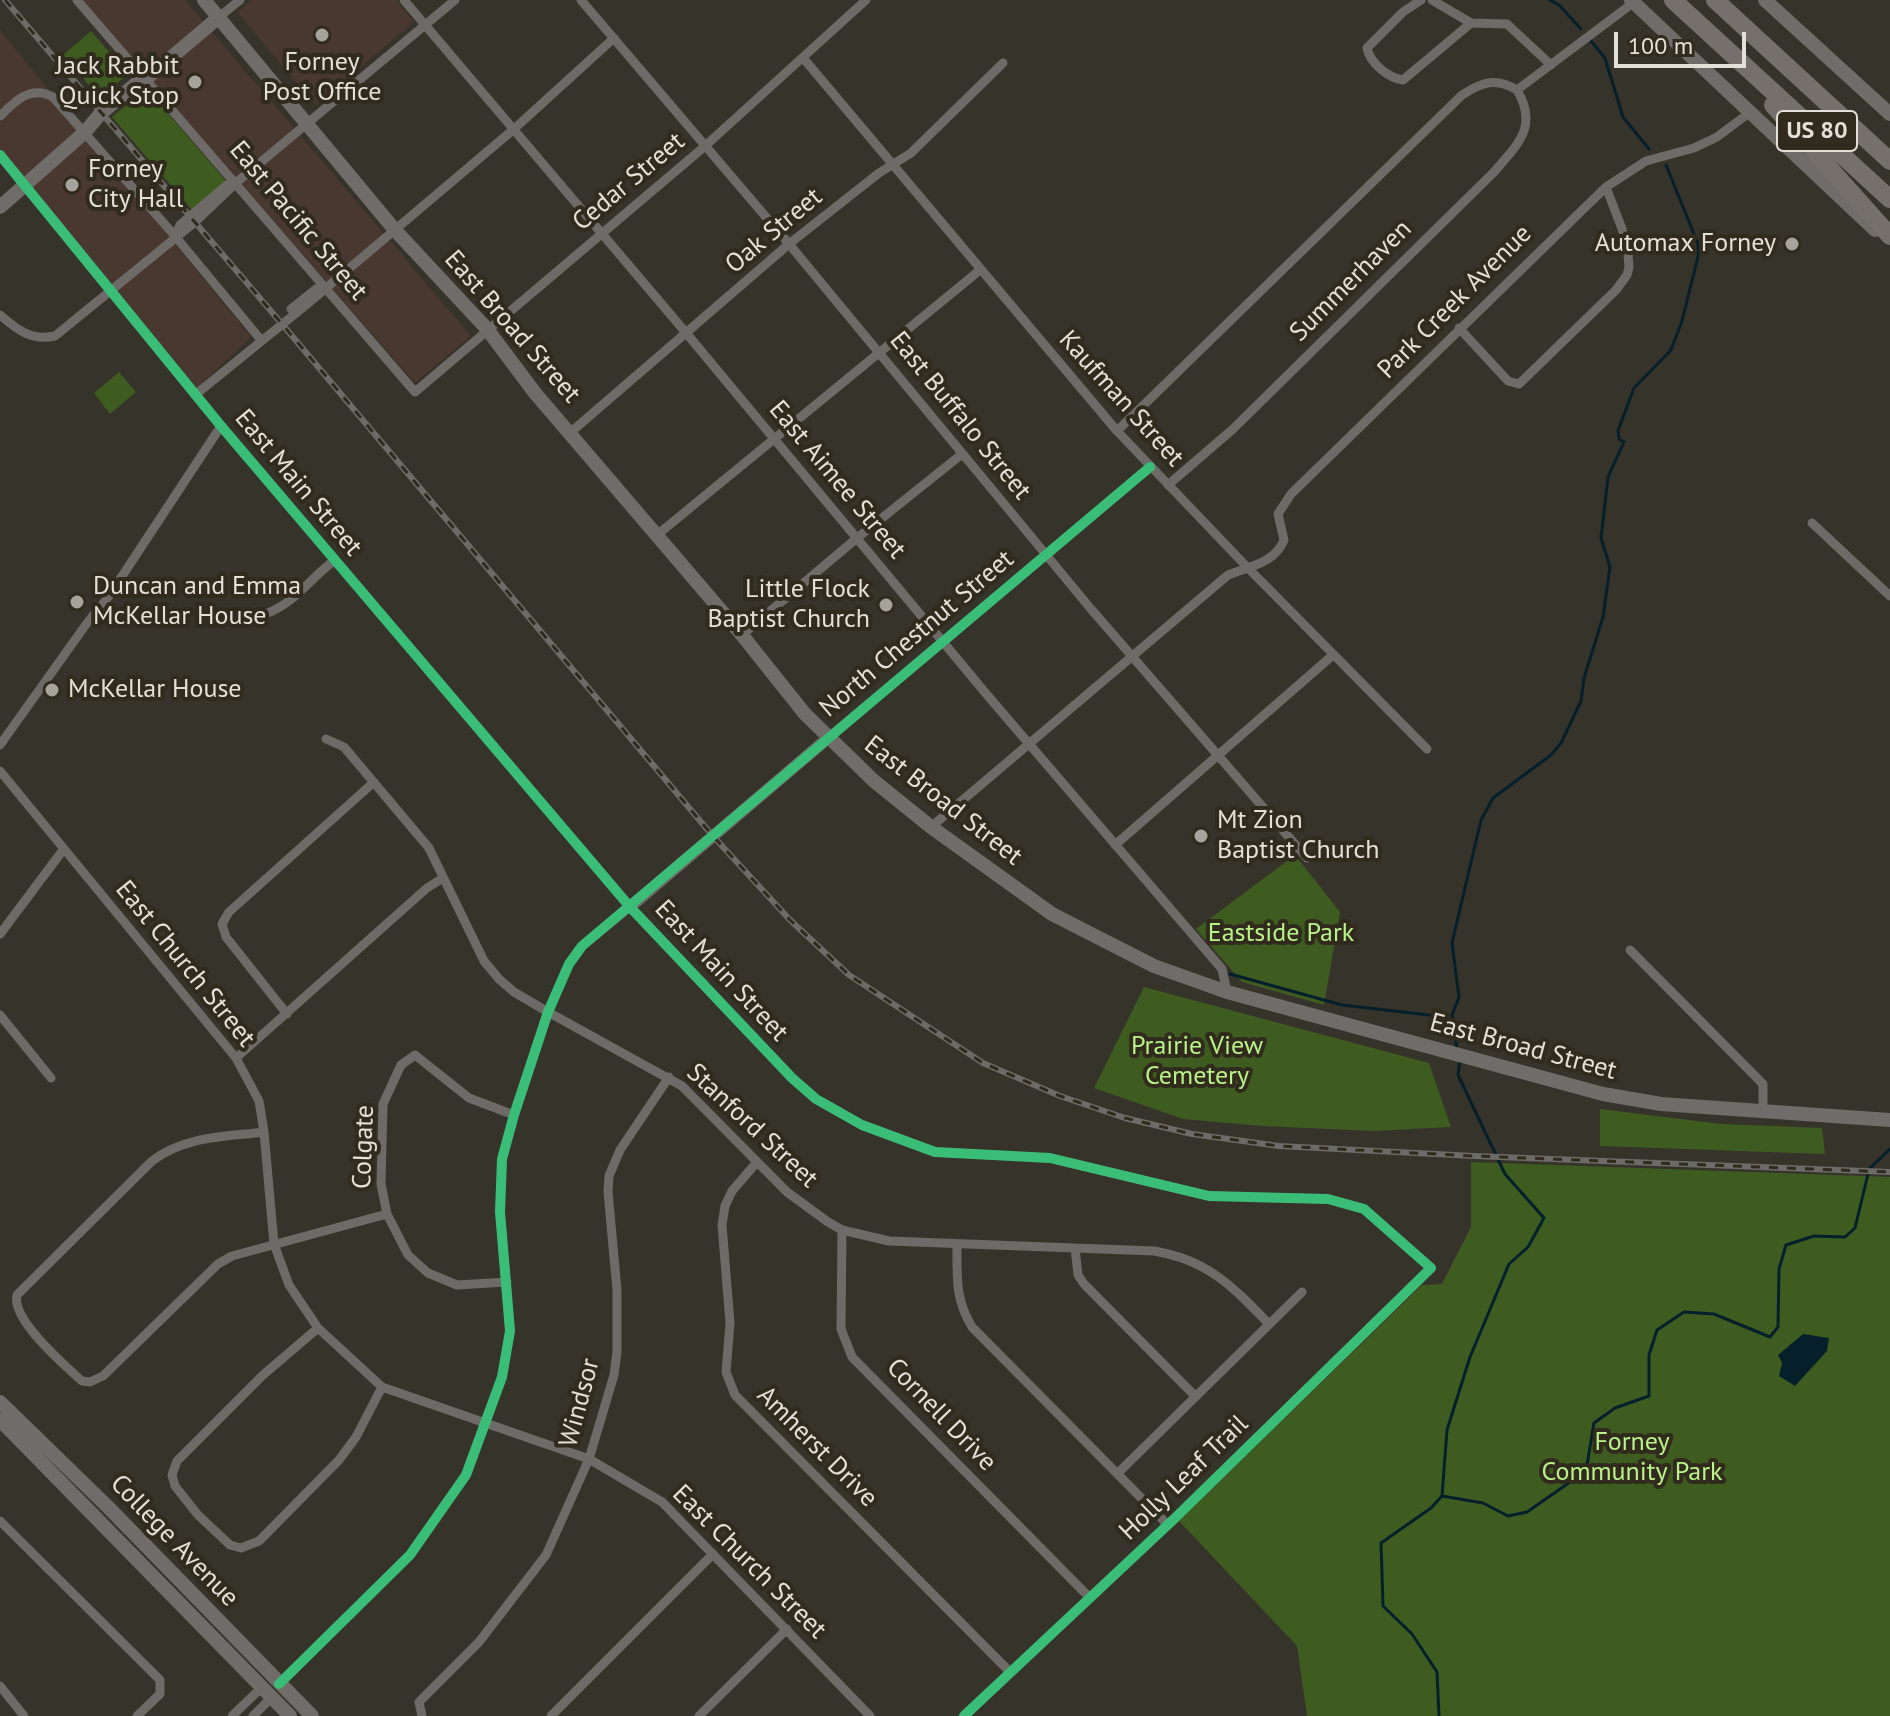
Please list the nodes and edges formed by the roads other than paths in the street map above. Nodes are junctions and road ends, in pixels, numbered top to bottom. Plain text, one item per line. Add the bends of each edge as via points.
1 (77, 0) edge
2 (204, 0) edge
3 (240, 0) edge
4 (404, 0) edge
5 (455, 0) edge
6 (581, 0) edge
7 (866, 0) edge
8 (1421, 0) edge
9 (1432, 0) edge
10 (1673, 0) edge
11 (1715, 0) edge
12 (1765, 0) edge
13 (1632, 1) edge
14 (219, 17) junction
15 (1471, 23) junction
16 (426, 25) junction
17 (614, 38) junction
18 (804, 59) junction
19 (1003, 63) dead end
20 (1743, 64) junction
21 (1551, 65) junction
22 (147, 78) junction
23 (1517, 90) junction
24 (1749, 113) junction
25 (1890, 114) edge
26 (0, 116) edge
27 (307, 123) junction
28 (514, 129) junction
29 (85, 132) junction
30 (704, 147) junction
31 (0, 155) edge
32 (1890, 161) edge
33 (892, 165) junction
34 (237, 182) junction
35 (24, 184) junction
36 (1606, 187) junction
37 (1890, 199) edge
38 (0, 207) edge
39 (394, 229) junction
40 (603, 234) junction
41 (175, 236) junction
42 (1890, 236) edge
43 (789, 244) junction
44 (1890, 244) edge
45 (980, 270) junction
46 (326, 287) junction
47 (108, 291) junction
48 (0, 315) edge
49 (1459, 328) junction
50 (487, 329) junction
51 (687, 334) junction
52 (261, 340) junction
53 (878, 351) junction
54 (415, 392) joint
55 (195, 395) junction
56 (221, 426) junction
57 (1117, 431) junction
58 (571, 432) junction
59 (776, 440) junction
60 (962, 454) junction
61 (1150, 467) junction
62 (1168, 485) junction
63 (1812, 523) dead end
64 (657, 535) junction
65 (857, 538) junction
66 (1046, 555) junction
67 (335, 560) junction
68 (1247, 567) junction
69 (1890, 596) edge
70 (256, 617) dead end
71 (742, 635) junction
72 (942, 641) junction
73 (1333, 655) junction
74 (1131, 656) junction
75 (828, 738) junction
76 (326, 739) dead end
77 (1029, 743) junction
78 (0, 745) edge
79 (1427, 749) dead end
80 (1219, 756) junction
81 (0, 771) edge
82 (374, 782) junction
83 (931, 827) junction
84 (1115, 845) junction
85 (63, 850) junction
86 (1307, 858) dead end
87 (443, 878) junction
88 (630, 907) junction
89 (0, 934) edge
90 (1630, 950) dead end
91 (1227, 992) junction
92 (548, 1012) junction
93 (287, 1014) junction
94 (0, 1015) edge
95 (236, 1058) junction
96 (669, 1077) junction
97 (51, 1078) dead end
98 (1763, 1111) junction
99 (514, 1115) junction
100 (1890, 1120) edge
101 (264, 1132) junction
102 (757, 1162) junction
103 (387, 1214) junction
104 (842, 1230) junction
105 (274, 1244) junction
106 (957, 1244) junction
107 (1075, 1248) junction
108 (1431, 1268) joint
109 (507, 1282) junction
110 (1302, 1292) dead end
111 (1269, 1324) junction
112 (318, 1328) junction
113 (382, 1387) junction
114 (1195, 1396) junction
115 (0, 1402) edge
116 (0, 1420) edge
117 (484, 1424) junction
118 (589, 1459) junction
119 (1118, 1473) junction
120 (0, 1521) edge
121 (1168, 1525) junction
122 (713, 1554) junction
123 (1089, 1597) junction
124 (787, 1629) junction
125 (1009, 1671) junction
126 (0, 1686) edge
127 (274, 1689) junction
128 (865, 1714) edge
129 (24, 1716) edge
130 (137, 1716) edge
131 (232, 1716) edge
132 (253, 1716) edge
133 (290, 1716) edge
134 (312, 1716) edge
135 (422, 1716) edge
136 (551, 1716) edge
137 (699, 1716) edge
138 (964, 1716) edge

1 - 22 street, East Pacific Street
2 - 14 main road, East Broad Street
3 - 14 street
4 - 16 street, East Aimee Street
5 - 16 street
6 - 17 street, East Buffalo Street
7 - 18 street, Cedar Street
8 - 15 street via 1367,48 1375,63 1395,79 1403,80
9 - 15 street
10 - 20 highway, US 80
11 - 32 highway, US 80
12 - 25 main road
13 - 21 street
13 - 24 main road
14 - 22 main road
14 - 27 main road, East Broad Street
15 - 21 street via 1507,24
16 - 27 street
16 - 28 street, East Aimee Street
17 - 28 street
17 - 30 street, East Buffalo Street
18 - 30 street, Cedar Street
18 - 33 street, Kaufman Street
19 - 33 street, Oak Street via 911,153
20 - 37 highway, US 80
20 - 42 highway
21 - 23 street
22 - 29 main road via 94,130
22 - 34 street, East Pacific Street
23 - 57 street, Summerhaven via 1489,81 1462,95
23 - 62 street, Summerhaven via 1527,116 1521,141 1494,172 1233,429
24 - 36 street, Park Creek Avenue via 1717,137 1646,161
24 - 44 main road
26 - 29 street via 22,96 46,93
27 - 34 street
27 - 39 main road, East Broad Street
28 - 39 street
28 - 40 street, East Aimee Street
29 - 35 main road
29 - 41 street
30 - 40 street, Cedar Street
30 - 43 street, East Buffalo Street
31 - 35 street, East Main Street
33 - 43 street, Oak Street
33 - 45 street, Kaufman Street
34 - 41 street
34 - 46 street, East Pacific Street
35 - 38 main road
35 - 47 street, East Main Street
36 - 49 street, Park Creek Avenue
36 - 49 street via 1627,242 1627,275 1519,384 1508,381
39 - 46 street
39 - 50 main road, East Broad Street
40 - 50 street, Cedar Street
40 - 51 street, East Aimee Street
41 - 47 street
41 - 52 street
43 - 51 street, Oak Street
43 - 53 street, East Buffalo Street
45 - 53 street
45 - 57 street, Kaufman Street
46 - 52 street via 316,289
46 - 54 street, East Pacific Street
47 - 48 street via 55,336 28,336
47 - 55 street, East Main Street
49 - 68 street, Park Creek Avenue via 1282,504 1281,547 1261,564
50 - 54 street, Cedar Street
50 - 58 main road, East Broad Street
51 - 58 street, Oak Street
51 - 59 street, East Aimee Street
52 - 55 street
53 - 59 street
53 - 60 street, East Buffalo Street
55 - 56 street, East Main Street
56 - 67 street, East Main Street
56 - 78 street via 109,596
57 - 61 street, Kaufman Street
58 - 64 main road, East Broad Street
59 - 64 street
59 - 65 street, East Aimee Street
60 - 65 street
60 - 66 street, East Buffalo Street
61 - 62 street, Kaufman Street
61 - 66 street, North Chestnut Street
62 - 68 street, Kaufman Street
63 - 69 street
64 - 71 main road, East Broad Street
65 - 71 street
65 - 72 street, East Aimee Street
66 - 72 street, North Chestnut Street
66 - 74 street, East Buffalo Street
67 - 70 street via 292,602
67 - 88 street, East Main Street
68 - 73 street, Kaufman Street
68 - 74 street via 1228,575
71 - 75 main road, East Broad Street
72 - 75 street, North Chestnut Street
72 - 77 street, East Aimee Street
73 - 79 street, Kaufman Street
73 - 80 street
74 - 77 street
74 - 80 street, East Buffalo Street
75 - 83 main road, East Broad Street
75 - 88 street, North Chestnut Street
76 - 82 street, Stanford Street via 344,747
77 - 83 street
77 - 84 street, East Aimee Street
80 - 84 street
80 - 86 street, East Buffalo Street
81 - 85 street, East Church Street
82 - 87 street, Stanford Street via 429,848
82 - 93 street via 222,924 226,937
83 - 91 main road, East Broad Street via 1052,914 1154,966
84 - 91 street, East Aimee Street via 1222,969
85 - 89 street
85 - 95 street, East Church Street
87 - 92 street, Stanford Street via 484,961 514,992
87 - 93 street
88 - 92 street via 582,946
88 - 108 street, East Main Street via 792,1078 816,1099 862,1125 935,1152 1050,1158 1209,1196 1328,1199 1364,1209
90 - 98 street via 1763,1084
91 - 98 main road, East Broad Street via 1603,1094
92 - 96 street, Stanford Street
92 - 99 street
93 - 95 street
94 - 97 street
95 - 101 street, East Church Street via 259,1101
96 - 102 street, Stanford Street via 697,1098
96 - 118 street, Windsor via 620,1150 609,1176 617,1352
98 - 100 main road, East Broad Street
99 - 103 street, Colgate via 469,1098 415,1055 401,1065 383,1104 381,1184
99 - 109 street via 502,1159 500,1212
101 - 105 street, East Church Street
101 - 105 street via 188,1141 168,1149 22,1290 15,1303 21,1318 72,1372 90,1382 103,1376 218,1264
102 - 104 street, Stanford Street via 787,1192
102 - 125 street, Amherst Drive via 732,1191 722,1225 729,1384
103 - 105 street
103 - 109 street, Colgate via 408,1255 428,1273 457,1285
104 - 106 street, Stanford Street via 889,1241
104 - 123 street, Cornell Drive via 841,1329 852,1357
105 - 112 street, East Church Street via 289,1285
106 - 107 street, Stanford Street
106 - 119 street via 961,1310 972,1327
107 - 111 street, Stanford Street via 1154,1251 1193,1261 1216,1272
107 - 114 street via 1084,1284
108 - 121 street, Holly Leaf Trail
109 - 117 street via 510,1331 502,1377
110 - 111 street
111 - 114 street
112 - 113 street, East Church Street
112 - 113 street via 177,1461 175,1486 230,1545 241,1548 259,1541 339,1460
113 - 117 street, East Church Street
114 - 119 street
115 - 127 main road, College Avenue via 108,1507
116 - 127 main road, College Avenue
117 - 118 street, East Church Street
117 - 127 street via 466,1475 410,1555
118 - 122 street, East Church Street via 662,1502
118 - 135 street, Windsor via 546,1555 479,1642 419,1702
119 - 121 street
120 - 130 street via 160,1680 160,1694
121 - 123 street, Holly Leaf Trail
122 - 124 street, East Church Street
122 - 136 street
123 - 125 street, Holly Leaf Trail
124 - 128 street, East Church Street
124 - 137 street
125 - 138 street, Holly Leaf Trail
126 - 129 street
127 - 131 street via 259,1690
127 - 132 street
127 - 133 main road, College Avenue
127 - 134 main road, College Avenue

